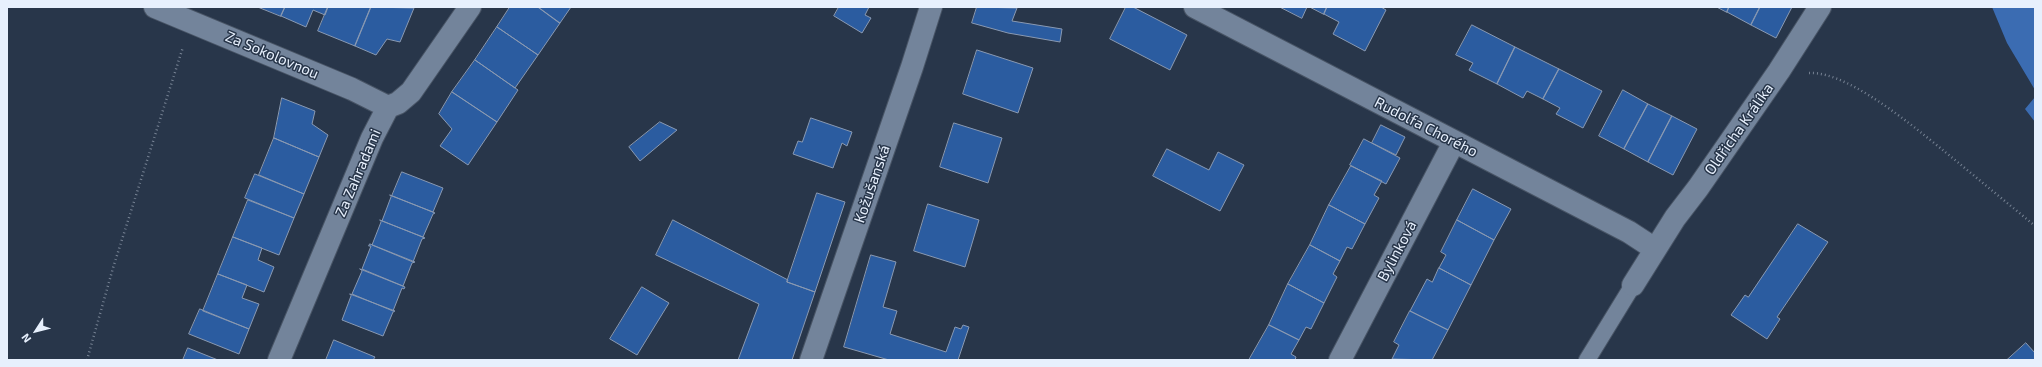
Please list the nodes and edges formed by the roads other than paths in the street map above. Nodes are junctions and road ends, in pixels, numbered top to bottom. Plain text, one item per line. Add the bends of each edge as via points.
1 (155, 7) edge
2 (470, 7) edge
3 (931, 7) edge
4 (1195, 7) edge
5 (1820, 7) edge
6 (388, 107) junction
7 (1454, 142) junction
8 (1655, 249) junction
9 (1633, 285) joint
10 (279, 360) edge
11 (811, 360) edge
12 (1340, 360) edge
13 (1587, 360) edge

1 - 6 street, Za Sokolovnou via 352,89
2 - 6 street via 411,92 398,103
3 - 11 street, Kožušanská
4 - 7 street, Rudolfa Chorého
5 - 8 street, Oldřicha Králíka via 1779,71
6 - 10 street, Za Zahradami via 369,146
7 - 8 street, Rudolfa Chorého via 1629,232
7 - 12 street, Bylinková
8 - 9 street, Oldřicha Králíka
9 - 13 lane

